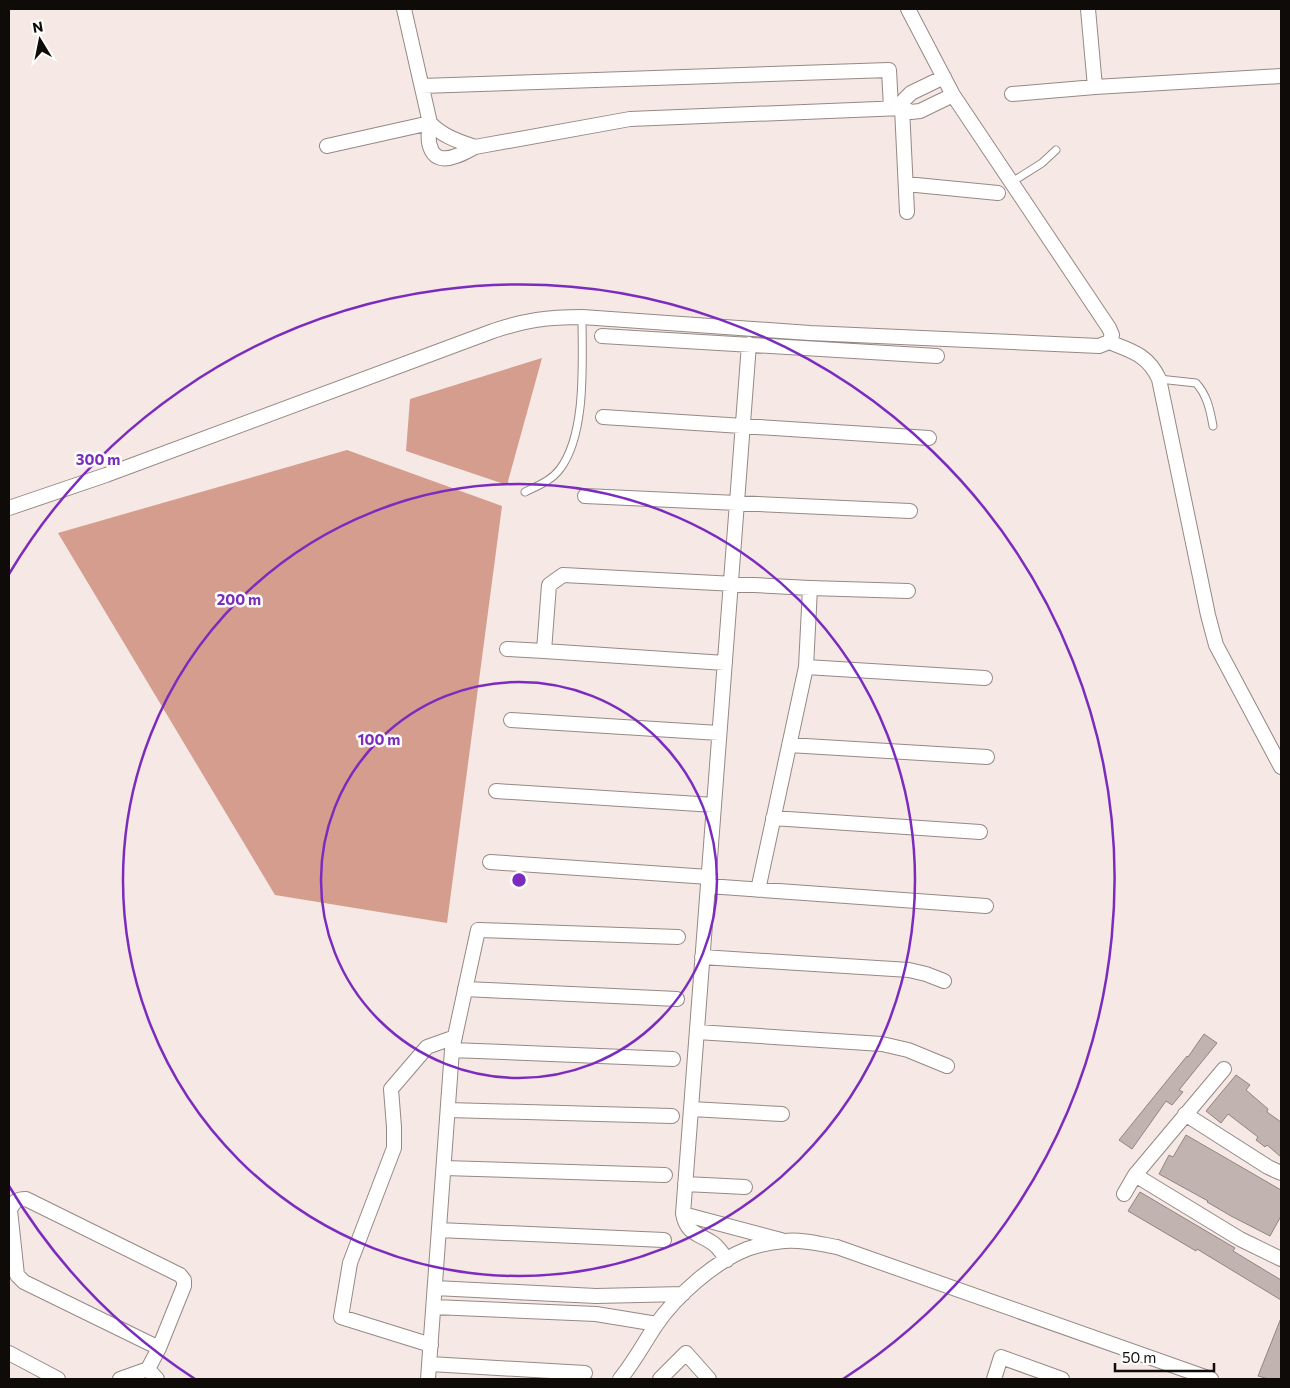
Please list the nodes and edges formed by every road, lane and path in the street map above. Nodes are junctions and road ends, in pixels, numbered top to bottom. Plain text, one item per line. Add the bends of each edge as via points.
1 (404, 9) edge
2 (908, 9) edge
3 (1088, 9) edge
4 (1281, 76) edge
5 (944, 77) junction
6 (422, 86) junction
7 (1095, 87) junction
8 (953, 94) junction
9 (1012, 94) dead end
10 (896, 108) junction
11 (430, 123) junction
12 (327, 146) dead end
13 (474, 147) junction
14 (1056, 150) dead end
15 (1012, 182) junction
16 (906, 184) junction
17 (998, 193) dead end
18 (907, 212) dead end
19 (582, 317) junction
20 (602, 336) dead end
21 (1110, 342) junction
22 (749, 344) junction
23 (937, 356) dead end
24 (1162, 379) junction
25 (603, 417) dead end
26 (743, 425) junction
27 (1213, 426) dead end
28 (929, 438) dead end
29 (525, 492) dead end
30 (585, 496) dead end
31 (737, 504) junction
32 (9, 508) edge
33 (910, 511) dead end
34 (731, 584) junction
35 (810, 588) junction
36 (908, 591) dead end
37 (507, 649) dead end
38 (544, 651) junction
39 (725, 663) junction
40 (806, 667) junction
41 (985, 678) dead end
42 (511, 720) dead end
43 (719, 733) junction
44 (789, 745) junction
45 (987, 757) dead end
46 (1281, 767) edge
47 (496, 791) dead end
48 (714, 805) junction
49 (773, 818) junction
50 (980, 832) dead end
51 (490, 862) dead end
52 (708, 881) junction
53 (758, 890) junction
54 (986, 906) dead end
55 (678, 937) dead end
56 (702, 957) junction
57 (944, 981) dead end
58 (465, 989) junction
59 (677, 999) dead end
60 (697, 1032) junction
61 (453, 1043) junction
62 (673, 1059) dead end
63 (947, 1066) dead end
64 (1224, 1069) dead end
65 (691, 1108) junction
66 (448, 1110) junction
67 (782, 1114) dead end
68 (1185, 1114) junction
69 (672, 1116) dead end
70 (444, 1168) junction
71 (1281, 1173) edge
72 (665, 1175) dead end
73 (1135, 1175) junction
74 (685, 1184) junction
75 (745, 1187) dead end
76 (1124, 1194) dead end
77 (683, 1214) junction
78 (439, 1230) junction
79 (664, 1240) dead end
80 (785, 1241) junction
81 (1281, 1259) edge
82 (727, 1260) junction
83 (435, 1288) junction
84 (683, 1294) junction
85 (434, 1307) junction
86 (657, 1324) junction
87 (431, 1345) junction
88 (159, 1348) junction
89 (9, 1353) edge
90 (430, 1364) junction
91 (153, 1374) edge
92 (492, 1374) edge
93 (58, 1379) edge
94 (120, 1379) edge
95 (428, 1379) edge
96 (562, 1379) edge
97 (620, 1379) edge
98 (660, 1379) edge
99 (709, 1379) edge
100 (994, 1379) edge
101 (1062, 1379) edge
102 (1211, 1379) edge

1 - 6 street
2 - 5 street
3 - 7 street
4 - 7 street
5 - 8 street
5 - 10 street via 911,93
6 - 10 street via 889,70
6 - 11 street
7 - 9 street
8 - 10 street via 920,111
8 - 15 street
10 - 13 street via 630,119
10 - 16 street
11 - 12 street
11 - 13 street via 445,135
11 - 13 street via 428,144 437,157 456,156
14 - 15 lane
15 - 21 street via 1109,328
16 - 17 street
16 - 18 street
19 - 21 street via 820,334 1099,346
19 - 29 lane via 580,412 569,454 549,480
19 - 32 street via 525,321 493,331
20 - 22 street
21 - 24 street via 1147,359
22 - 23 street
22 - 26 street
24 - 27 lane via 1196,383 1208,402
24 - 46 street via 1216,645
25 - 26 street
26 - 28 street
26 - 31 street
30 - 31 street
31 - 33 street
31 - 34 street
34 - 35 street
34 - 38 street via 563,575 549,585
34 - 39 street
35 - 36 street
35 - 40 street
37 - 38 street
38 - 39 street
39 - 43 street
40 - 41 street
40 - 44 street
42 - 43 street
43 - 48 street
44 - 45 street
44 - 49 street
47 - 48 street
48 - 52 street
49 - 50 street
49 - 53 street
51 - 52 street
52 - 53 street
52 - 56 street
53 - 54 street
55 - 58 street via 478,930
56 - 57 street via 910,970
56 - 60 street
58 - 59 street
58 - 61 street
60 - 63 street via 882,1044 908,1050
60 - 65 street
61 - 62 street
61 - 66 street
61 - 87 street via 427,1047 391,1089 394,1148 350,1263 341,1317
64 - 68 street
65 - 67 street
65 - 74 street
66 - 69 street
66 - 70 street
68 - 71 street
68 - 73 street
70 - 72 street
70 - 78 street
73 - 76 street
73 - 81 street via 1240,1239
74 - 75 street
74 - 77 street
77 - 80 street
77 - 82 street via 691,1232 714,1244
78 - 79 street
78 - 83 street
80 - 82 street via 747,1249
80 - 102 street via 838,1247
82 - 84 street
83 - 84 street via 596,1296
83 - 85 street
84 - 86 street
85 - 86 street via 596,1314
85 - 87 street
86 - 97 street
87 - 90 street
88 - 88 street via 184,1286 180,1275 26,1199 13,1203 10,1210 17,1276
88 - 91 street
89 - 93 street
90 - 92 street
90 - 95 street
91 - 94 street
92 - 96 street via 581,1373
98 - 99 street via 686,1353
100 - 101 street via 1001,1357

